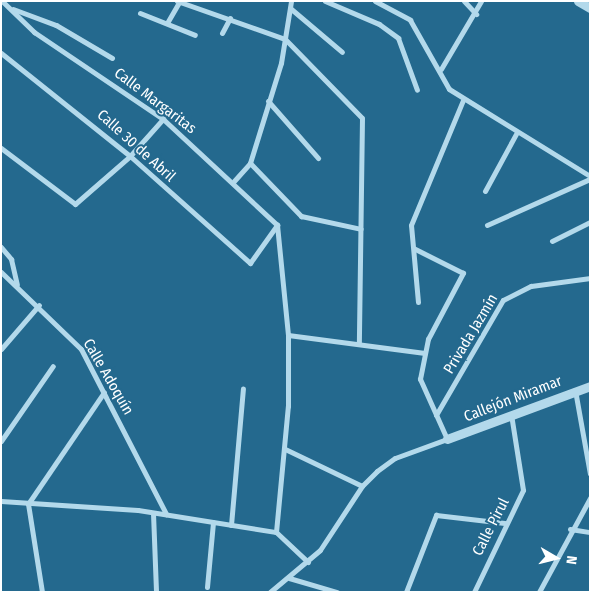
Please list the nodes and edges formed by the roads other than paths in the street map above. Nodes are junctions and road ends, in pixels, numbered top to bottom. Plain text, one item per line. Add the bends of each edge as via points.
1 (2, 1) edge
2 (291, 1) edge
3 (325, 1) edge
4 (375, 1) edge
5 (464, 1) edge
6 (481, 1) edge
7 (578, 1) edge
8 (178, 2) edge
9 (10, 8) junction
10 (290, 8) junction
11 (590, 8) edge
12 (140, 13) dead end
13 (476, 14) junction
14 (230, 18) junction
15 (167, 24) junction
16 (222, 34) dead end
17 (195, 35) dead end
18 (286, 39) junction
19 (342, 52) dead end
20 (1, 53) edge
21 (112, 58) dead end
22 (441, 69) junction
23 (417, 90) dead end
24 (463, 100) junction
25 (268, 101) junction
26 (163, 119) junction
27 (517, 132) junction
28 (1, 148) edge
29 (130, 156) junction
30 (318, 158) dead end
31 (250, 163) junction
32 (590, 177) edge
33 (234, 181) junction
34 (485, 191) dead end
35 (590, 222) edge
36 (277, 225) junction
37 (486, 225) dead end
38 (361, 229) junction
39 (552, 241) dead end
40 (1, 247) edge
41 (415, 249) junction
42 (1, 272) edge
43 (590, 278) edge
44 (17, 284) junction
45 (418, 302) dead end
46 (39, 305) junction
47 (288, 335) junction
48 (359, 344) junction
49 (1, 348) edge
50 (425, 353) junction
51 (53, 366) dead end
52 (590, 386) edge
53 (243, 389) dead end
54 (575, 389) junction
55 (104, 392) junction
56 (510, 414) junction
57 (436, 415) junction
58 (447, 439) junction
59 (1, 441) edge
60 (285, 450) junction
61 (590, 474) edge
62 (362, 486) junction
63 (590, 498) edge
64 (1, 501) edge
65 (28, 504) junction
66 (153, 513) junction
67 (166, 514) junction
68 (213, 522) junction
69 (505, 523) junction
70 (231, 525) junction
71 (570, 529) junction
72 (276, 532) junction
73 (590, 532) edge
74 (308, 562) junction
75 (289, 578) junction
76 (207, 587) dead end
77 (42, 592) edge
78 (156, 592) edge
79 (270, 592) edge
80 (337, 592) edge
81 (406, 592) edge
82 (474, 592) edge
83 (539, 592) edge

1 - 9 street, Calle Margaritas
2 - 10 street
3 - 23 street via 379,24 398,38
4 - 22 street via 410,20
5 - 13 street
6 - 13 street
7 - 11 street
8 - 14 street
8 - 15 street
9 - 21 street via 56,26
9 - 26 street, Calle Margaritas via 34,32
10 - 18 street
10 - 19 street
12 - 15 street
13 - 22 street
14 - 16 street
14 - 18 street
15 - 17 street
18 - 25 street
18 - 38 street via 362,118
20 - 29 street, Calle 30 de Abril
22 - 24 street via 445,84
24 - 27 street
24 - 41 street via 411,225
25 - 30 street
25 - 31 street
26 - 29 street
26 - 33 street, Calle Margaritas
27 - 32 street
27 - 34 street
28 - 29 street via 76,204
29 - 36 street, Calle 30 de Abril via 250,263
31 - 33 street
31 - 38 street via 301,216
32 - 37 street
33 - 36 street, Calle Margaritas
35 - 39 street
36 - 47 street
38 - 48 street
40 - 44 street via 11,259
41 - 45 street
41 - 50 street via 463,273
42 - 44 street, Calle Adoquín
43 - 57 street, Privada Jazmín via 526,288 503,300
44 - 46 street, Calle Adoquín
46 - 49 street
46 - 55 street, Calle Adoquín via 81,349
47 - 48 street
47 - 60 street
48 - 50 street
50 - 57 street via 421,388
51 - 59 street
52 - 54 street, Callejón Miramar
53 - 70 street
54 - 56 street, Callejón Miramar
54 - 61 street
55 - 65 street
55 - 67 street, Calle Adoquín
56 - 58 street, Callejón Miramar
56 - 69 street, Calle Pirul via 523,490
57 - 58 street
58 - 62 street via 395,458
60 - 62 street
60 - 72 street
62 - 74 street
63 - 71 street
64 - 65 street
65 - 66 street
65 - 77 street
66 - 67 street
66 - 78 street
67 - 68 street
68 - 70 street
68 - 76 street
69 - 81 street via 436,515
69 - 82 street, Calle Pirul
70 - 72 street
71 - 73 street
71 - 83 street
72 - 74 street
74 - 75 street
75 - 79 street
75 - 80 street

